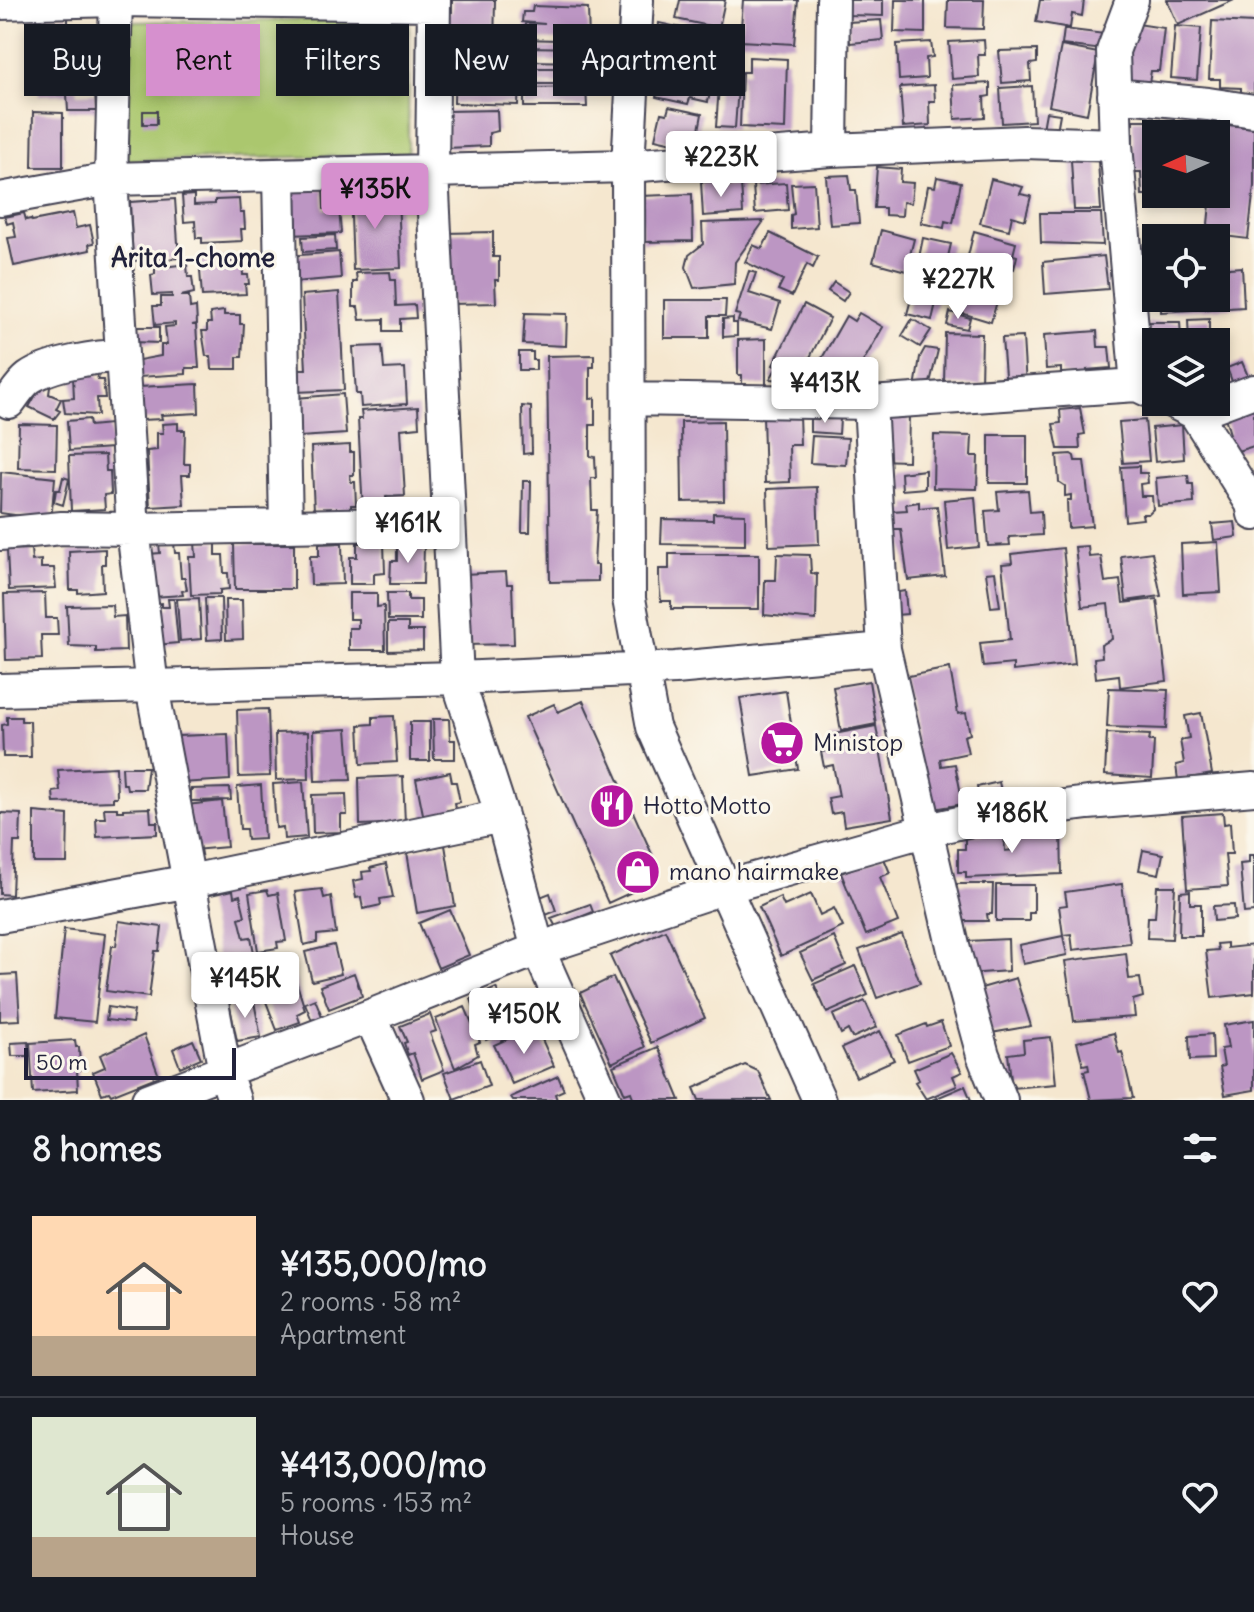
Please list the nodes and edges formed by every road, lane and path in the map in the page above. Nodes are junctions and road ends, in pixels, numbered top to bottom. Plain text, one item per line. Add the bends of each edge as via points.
1 (116, 0) edge
2 (637, 0) edge
3 (833, 0) edge
4 (1132, 0) edge
5 (278, 1) edge
6 (434, 2) edge
7 (0, 3) edge
8 (1114, 95) junction
9 (1254, 111) edge
10 (1116, 145) junction
11 (831, 150) junction
12 (628, 166) junction
13 (432, 172) junction
14 (279, 175) junction
15 (111, 179) junction
16 (0, 199) edge
17 (1142, 350) edge
18 (122, 356) junction
19 (1142, 390) edge
20 (1254, 391) edge
21 (1230, 396) edge
22 (629, 399) junction
23 (870, 403) junction
24 (3, 408) edge
25 (1190, 416) edge
26 (1254, 514) edge
27 (447, 523) junction
28 (286, 526) junction
29 (133, 529) junction
30 (0, 534) edge
31 (884, 649) junction
32 (641, 669) junction
33 (457, 678) junction
34 (152, 687) junction
35 (0, 690) edge
36 (1254, 789) edge
37 (502, 816) junction
38 (927, 830) junction
39 (190, 881) junction
40 (726, 887) junction
41 (0, 916) edge
42 (538, 949) junction
43 (370, 1016) junction
44 (230, 1086) edge
45 (148, 1100) edge
46 (408, 1100) edge
47 (605, 1100) edge
48 (819, 1100) edge
49 (1001, 1100) edge

1 - 5 street
1 - 7 street
1 - 15 street
2 - 12 street
3 - 11 street
4 - 8 street via 1113,51
5 - 6 street
6 - 13 street
8 - 9 street
8 - 10 street
10 - 11 street via 1024,142
10 - 17 street
11 - 12 street
12 - 13 street
12 - 22 street
13 - 14 street
13 - 27 street
14 - 15 street
14 - 28 street
15 - 16 street
15 - 18 street
18 - 24 street via 39,371
18 - 29 street
19 - 23 street
20 - 21 street
22 - 23 street
22 - 32 street via 629,599
23 - 31 street
25 - 26 street
27 - 28 street
27 - 33 street
28 - 29 street
29 - 30 street
29 - 34 street
31 - 32 street
31 - 38 street
32 - 33 street
32 - 40 street via 653,727
33 - 34 street
33 - 37 street
34 - 35 street
34 - 39 street
36 - 38 street via 1088,803
37 - 39 street
37 - 42 street
38 - 40 street
38 - 49 street via 954,950
39 - 41 street
39 - 44 street
40 - 42 street
40 - 48 street
42 - 43 street
42 - 47 street
43 - 44 street
43 - 46 street
44 - 45 street

